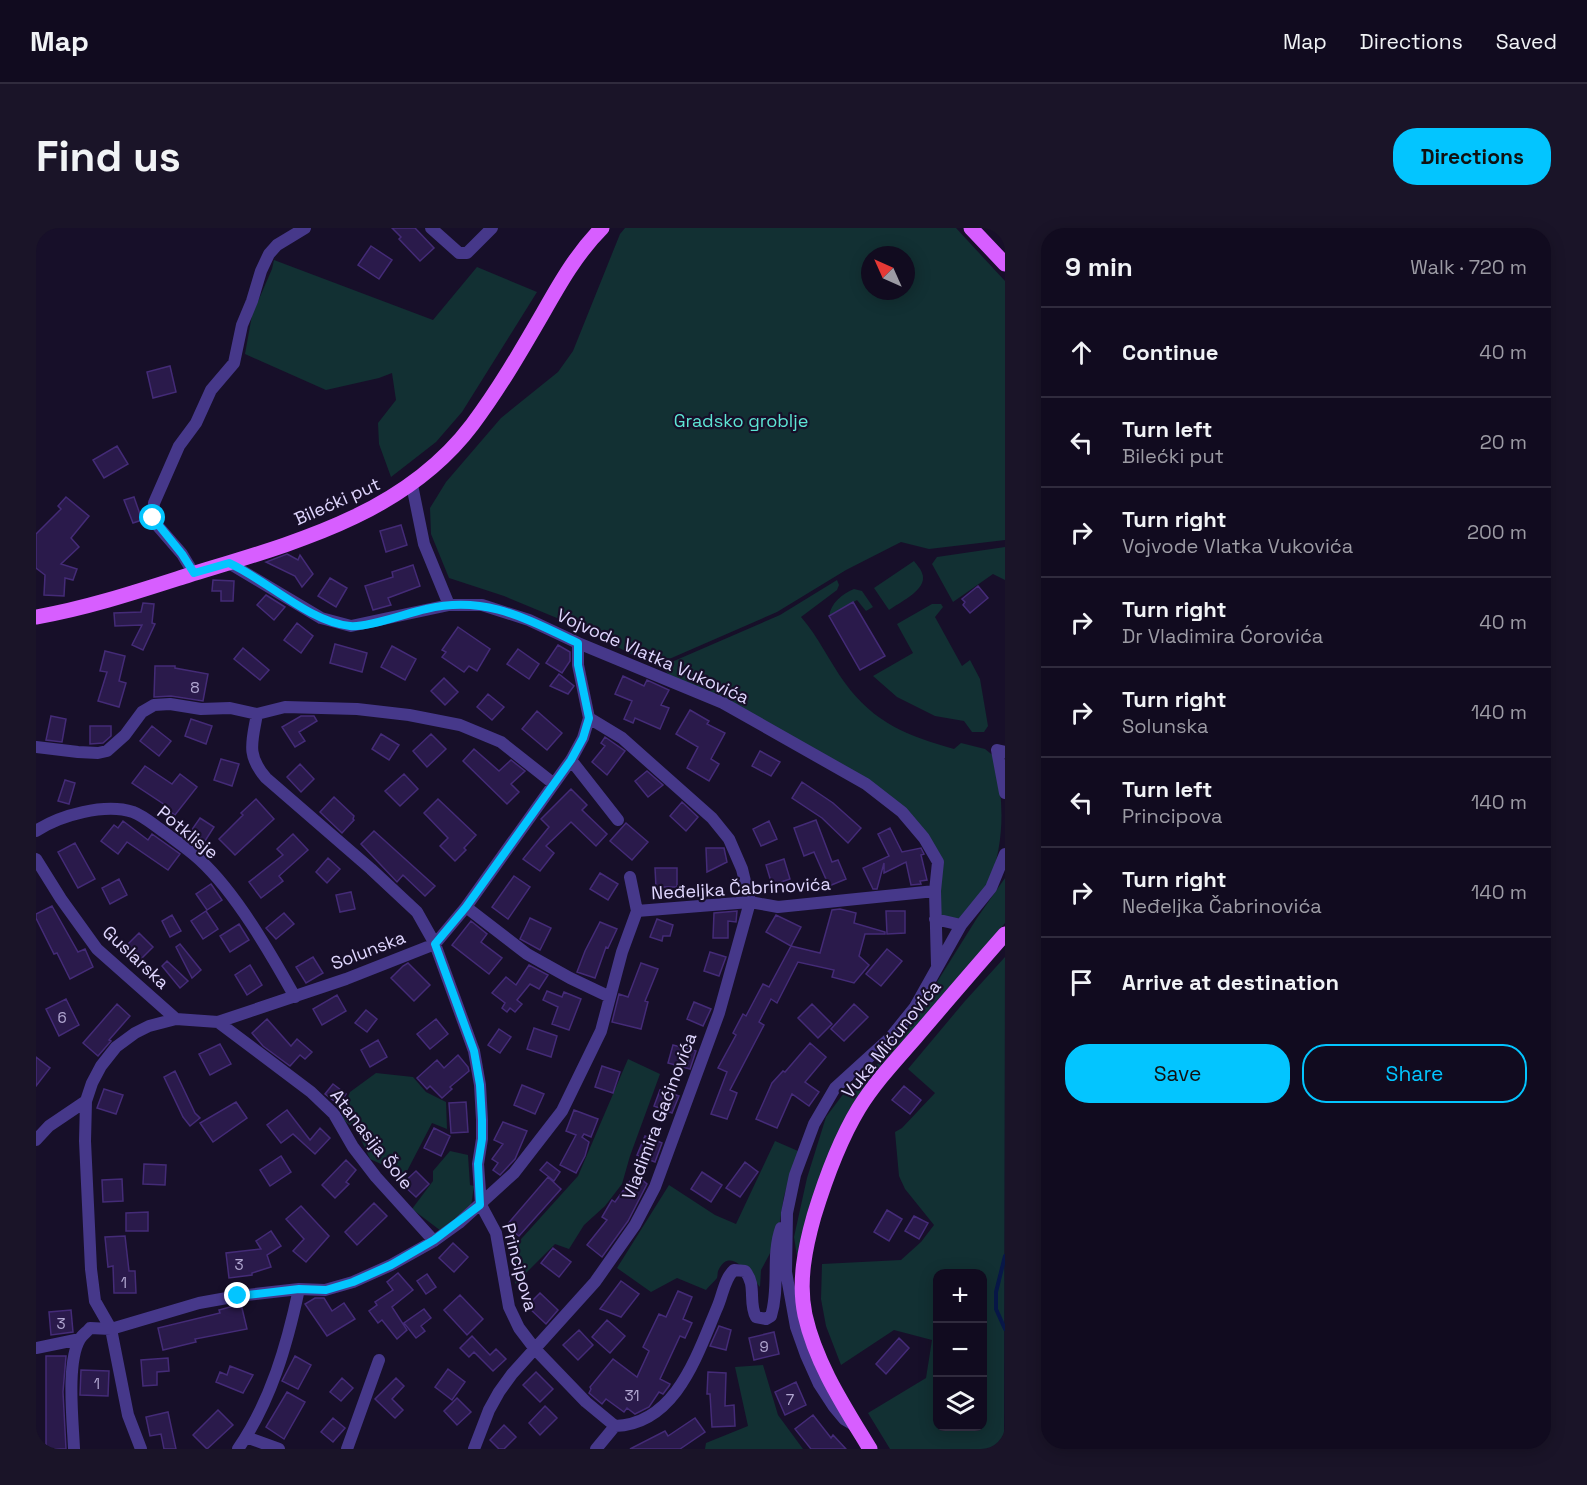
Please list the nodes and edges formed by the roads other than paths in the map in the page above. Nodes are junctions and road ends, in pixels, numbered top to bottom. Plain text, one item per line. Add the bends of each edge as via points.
1 (305, 228) edge
2 (431, 228) edge
3 (492, 228) edge
4 (602, 228) edge
5 (971, 228) edge
6 (1005, 264) edge
7 (412, 485) junction
8 (229, 563) junction
9 (194, 573) junction
10 (449, 604) junction
11 (36, 616) edge
12 (578, 643) junction
13 (257, 714) junction
14 (589, 718) junction
15 (36, 747) edge
16 (1005, 752) edge
17 (571, 760) junction
18 (554, 784) junction
19 (1005, 793) edge
20 (618, 820) dead end
21 (36, 831) edge
22 (1005, 854) edge
23 (36, 859) edge
24 (630, 877) dead end
25 (935, 891) junction
26 (750, 902) junction
27 (466, 907) junction
28 (637, 911) junction
29 (935, 919) junction
30 (961, 926) junction
31 (1005, 934) edge
32 (435, 944) junction
33 (937, 965) junction
34 (295, 997) junction
35 (610, 997) junction
36 (176, 1019) junction
37 (218, 1022) junction
38 (86, 1101) junction
39 (36, 1140) edge
40 (480, 1205) junction
41 (787, 1213) junction
42 (434, 1240) junction
43 (299, 1289) junction
44 (111, 1329) junction
45 (80, 1339) junction
46 (36, 1348) edge
47 (535, 1349) junction
48 (380, 1360) dead end
49 (615, 1426) junction
50 (856, 1427) junction
51 (246, 1437) junction
52 (74, 1449) edge
53 (141, 1449) edge
54 (238, 1449) edge
55 (279, 1449) edge
56 (347, 1449) edge
57 (474, 1449) edge
58 (596, 1449) edge
59 (870, 1449) edge

1 - 9 street via 269,254 242,325 234,363 211,390 196,423 179,446 154,503 156,524
2 - 3 street via 459,253 467,253
4 - 7 main road, Bilećki put via 576,258 477,418
5 - 6 main road
7 - 8 main road, Bilećki put via 331,528
7 - 10 street via 424,544
8 - 9 main road, Bilećki put
8 - 10 street, Vojvode Vlatka Vukovića via 321,618 351,626
9 - 11 main road, Bilećki put via 93,605
10 - 12 street, Vojvode Vlatka Vukovića via 482,605 529,620
12 - 14 street via 578,665
12 - 25 street, Vojvode Vlatka Vukovića via 723,703 866,784 902,812 924,838 938,862
13 - 15 street via 230,708 154,705 142,712 107,751 88,753
13 - 18 street via 285,707 357,709 460,725 501,742
13 - 32 street via 251,751 255,765 417,912
14 - 17 street, Solunska
14 - 26 street via 622,738 712,818 729,839
16 - 19 street via 998,750
17 - 18 street, Solunska
17 - 20 street
18 - 27 street, Solunska
21 - 34 street, Potklisje via 63,817 111,810 133,812 154,825 201,861 224,888 274,959
22 - 30 street via 991,888
23 - 36 street, Guslarska via 97,949
24 - 28 street
25 - 26 street, Neđeljka Čabrinovića via 778,907
25 - 29 street, Vojvode Vlatka Vukovića
26 - 28 street, Neđeljka Čabrinovića
26 - 47 street, Vladimira Gaćinovića via 719,1013 655,1187 635,1225 595,1282
27 - 32 street, Solunska
27 - 35 street via 527,954
28 - 35 street, Neđeljka Čabrinovića
29 - 30 street
29 - 33 street, Vojvode Vlatka Vukovića
30 - 33 street
31 - 50 main road, Vuka Mićunovića via 868,1095 847,1131 815,1212 803,1268 804,1313 824,1370
32 - 34 street, Solunska
32 - 40 street, Principova via 474,1051 480,1085
33 - 41 street via 915,1007 890,1038 835,1088 814,1124 795,1175
34 - 37 street, Solunska
35 - 40 street, Neđeljka Čabrinovića via 601,1031 562,1111 514,1173
36 - 37 street, Solunska
36 - 38 street, Solunska via 149,1026 116,1047 101,1066
37 - 42 street, Atanasija Šole via 334,1114 376,1177
38 - 39 street via 49,1126
38 - 44 street via 91,1269 95,1301
40 - 42 street, Neđeljka Čabrinovića
40 - 47 street, Principova via 496,1233 509,1307
41 - 49 street via 777,1249 771,1316 756,1317 749,1276 745,1271 734,1270 728,1276 688,1374 668,1403 638,1422
41 - 50 street via 786,1272 796,1327 819,1384 844,1419
42 - 43 street, Neđeljka Čabrinovića via 353,1282 326,1290
43 - 44 street, Neđeljka Čabrinovića via 199,1303
43 - 51 street via 278,1370
44 - 45 street, Neđeljka Čabrinovića via 90,1328
44 - 53 street via 128,1415
45 - 46 street
45 - 52 street via 72,1369
47 - 49 street, Principova
47 - 57 street, Vladimira Gaćinovića via 499,1392
48 - 56 street
49 - 58 street
50 - 59 main road, Vuka Mićunovića
51 - 54 street
51 - 55 street

